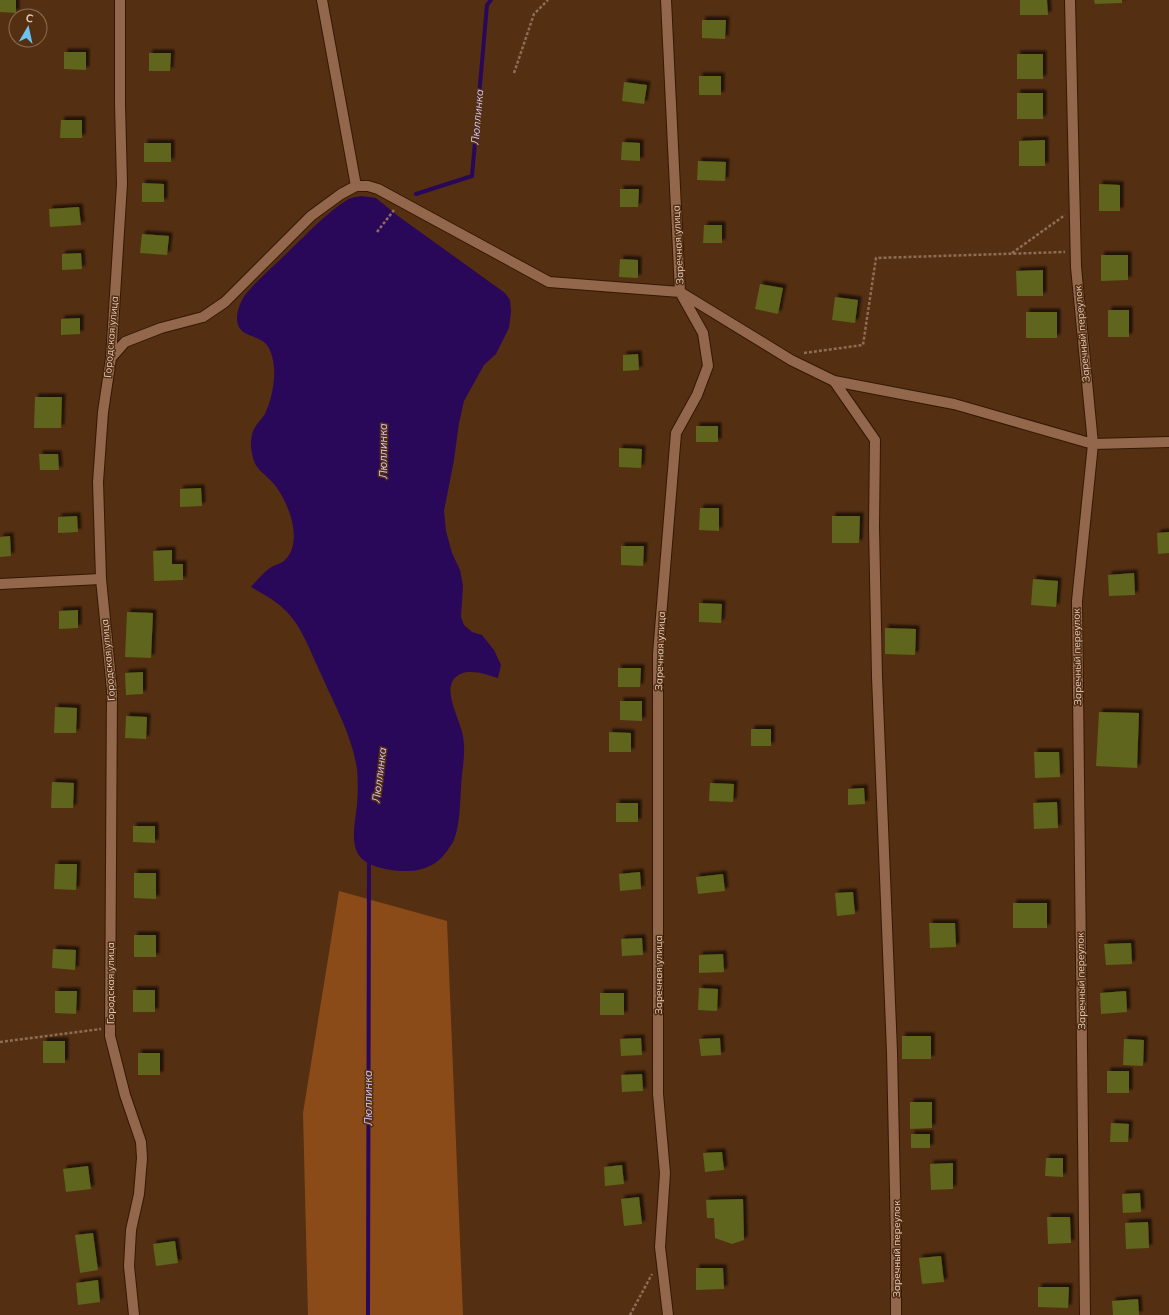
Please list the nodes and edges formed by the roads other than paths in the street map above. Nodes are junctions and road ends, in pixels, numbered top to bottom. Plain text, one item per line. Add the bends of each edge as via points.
1 (120, 0) edge
2 (322, 0) edge
3 (666, 0) edge
4 (1070, 0) edge
5 (356, 186) junction
6 (680, 292) junction
7 (111, 358) junction
8 (834, 381) junction
9 (1169, 442) edge
10 (1093, 444) junction
11 (101, 579) junction
12 (0, 584) edge
13 (134, 1315) edge
14 (668, 1315) edge
15 (896, 1315) edge
16 (1085, 1315) edge

1 - 7 street, Городская улица via 122,184
2 - 5 street
3 - 6 street, Заречная улица
4 - 10 street, Заречный переулок via 1076,267
5 - 6 street via 378,189 549,282
5 - 7 street via 311,216 225,302 203,317 161,328 125,342
6 - 8 street via 785,356
6 - 14 street, Заречная улица via 703,333 708,366 697,395 676,433 658,654 658,1094 665,1173 660,1247
7 - 11 street, Городская улица via 103,412 98,482
8 - 10 street via 954,404
8 - 15 street, Заречный переулок via 875,440 876,669 892,1052
9 - 10 street
10 - 16 street, Заречный переулок via 1077,600
11 - 12 street
11 - 13 street, Городская улица via 112,690 110,1036 125,1095 141,1142 142,1158 139,1194 131,1230 129,1266

